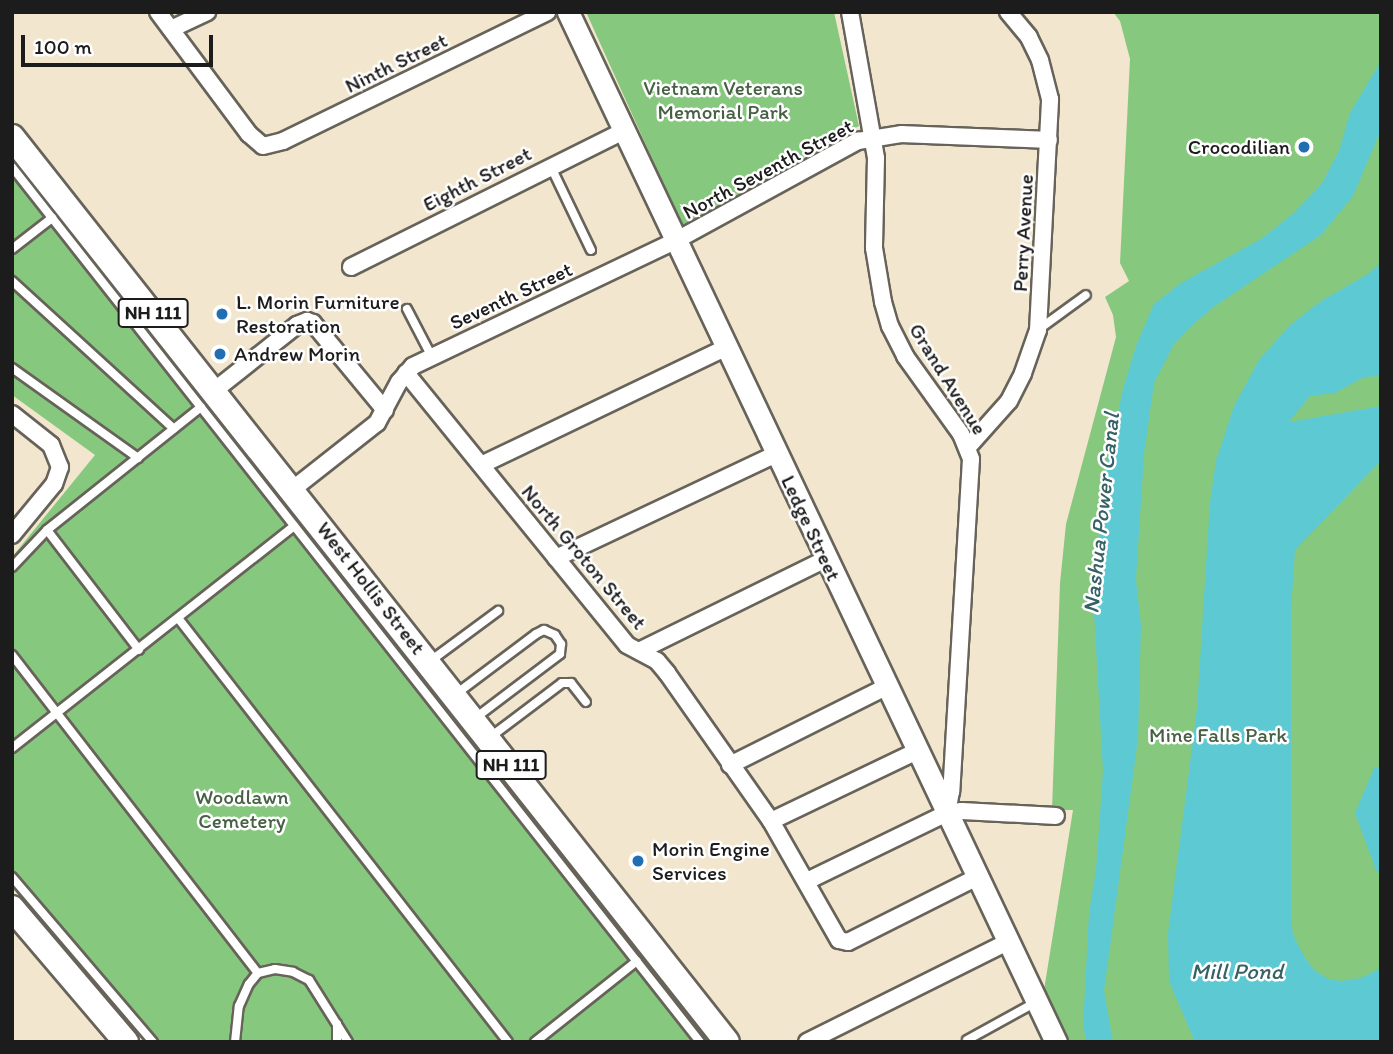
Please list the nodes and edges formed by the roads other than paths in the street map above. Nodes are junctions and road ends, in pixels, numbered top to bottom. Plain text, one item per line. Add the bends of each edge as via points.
1 (158, 12) edge
2 (207, 12) edge
3 (547, 12) edge
4 (568, 12) edge
5 (850, 12) edge
6 (1008, 12) edge
7 (172, 29) junction
8 (624, 131) junction
9 (12, 136) edge
10 (872, 138) junction
11 (1049, 140) junction
12 (550, 166) junction
13 (12, 167) edge
14 (52, 218) junction
15 (675, 242) junction
16 (12, 249) edge
17 (591, 250) dead end
18 (351, 267) dead end
19 (12, 281) edge
20 (1086, 295) dead end
21 (407, 309) dead end
22 (1038, 331) junction
23 (725, 348) junction
24 (432, 357) junction
25 (12, 368) edge
26 (406, 373) junction
27 (208, 398) junction
28 (385, 410) junction
29 (12, 414) edge
30 (174, 429) junction
31 (968, 447) junction
32 (776, 454) junction
33 (138, 458) junction
34 (481, 465) junction
35 (293, 489) junction
36 (294, 526) junction
37 (47, 530) junction
38 (12, 535) edge
39 (556, 558) junction
40 (826, 559) junction
41 (12, 567) edge
42 (498, 611) dead end
43 (178, 618) junction
44 (139, 650) junction
45 (639, 651) junction
46 (12, 655) edge
47 (429, 662) junction
48 (886, 687) junction
49 (455, 695) junction
50 (586, 702) dead end
51 (58, 715) junction
52 (482, 729) junction
53 (12, 748) edge
54 (917, 751) junction
55 (730, 765) junction
56 (947, 813) junction
57 (1056, 816) dead end
58 (771, 821) junction
59 (12, 877) edge
60 (977, 877) junction
61 (807, 881) junction
62 (12, 908) edge
63 (1008, 942) junction
64 (637, 961) junction
65 (258, 973) junction
66 (1036, 1002) junction
67 (337, 1021) junction
68 (967, 1040) edge
69 (126, 1042) edge
70 (153, 1042) edge
71 (234, 1042) edge
72 (337, 1042) edge
73 (348, 1042) edge
74 (508, 1042) edge
75 (535, 1042) edge
76 (700, 1042) edge
77 (727, 1042) edge
78 (807, 1042) edge
79 (1056, 1042) edge

1 - 7 street
2 - 7 street
3 - 7 street, Ninth Street via 283,141 262,146
4 - 8 street, Ledge Street
5 - 10 street, Grand Avenue
6 - 11 street, Perry Avenue via 1029,37 1045,72
8 - 12 street, Eighth Street
8 - 15 street, Ledge Street
9 - 27 main road, West Hollis Street / NH 111
10 - 11 street, North Seventh Street via 941,134
10 - 15 street, North Seventh Street via 846,147
10 - 31 street, Grand Avenue via 876,264 890,326 905,356
11 - 22 street, Perry Avenue
12 - 17 lane
12 - 18 street, Eighth Street
13 - 14 lane
14 - 16 lane
14 - 27 lane
15 - 23 street, Ledge Street
15 - 24 street, Seventh Street
19 - 30 lane
20 - 22 lane
21 - 24 lane
22 - 31 street, Perry Avenue via 1009,401
23 - 32 street, Ledge Street
23 - 34 street
24 - 26 street, Seventh Street
25 - 33 lane
26 - 28 street, Seventh Street
26 - 34 street, North Groton Street
27 - 28 street via 307,321
27 - 30 lane
27 - 35 main road, West Hollis Street / NH 111
27 - 36 lane
28 - 35 street, Seventh Street via 353,445
29 - 38 street via 51,445 60,467 54,484
30 - 33 lane
31 - 56 street, Grand Avenue via 969,503
32 - 39 street
32 - 40 street, Ledge Street
33 - 37 lane
34 - 39 street, North Groton Street
35 - 47 main road, West Hollis Street / NH 111
36 - 43 lane
36 - 64 lane
37 - 41 lane
37 - 44 lane
39 - 45 street, North Groton Street via 627,645
40 - 45 street
40 - 48 street, Ledge Street
42 - 47 lane
43 - 44 lane
43 - 74 lane
44 - 51 lane
45 - 55 street, North Groton Street via 657,661
46 - 51 lane
47 - 49 main road, West Hollis Street / NH 111
48 - 54 street, Ledge Street
48 - 55 street
49 - 52 main road, West Hollis Street / NH 111
49 - 52 lane via 536,634 544,630 555,635 561,644 560,654
50 - 52 lane via 571,683 562,683
51 - 53 lane
51 - 65 lane
52 - 77 main road, West Hollis Street / NH 111
54 - 56 street, Ledge Street
54 - 58 street
55 - 58 street, North Groton Street
56 - 57 street
56 - 60 street, Ledge Street
56 - 61 street
58 - 61 street, North Groton Street
59 - 70 lane
60 - 61 street, North Groton Street via 843,942
60 - 63 street, Ledge Street
62 - 69 main road
63 - 66 street, Ledge Street
63 - 78 street
64 - 75 lane
64 - 76 lane
65 - 67 lane via 285,970 309,980
65 - 71 lane via 239,1006
66 - 68 lane
66 - 79 street, Ledge Street
67 - 72 lane
67 - 73 lane

